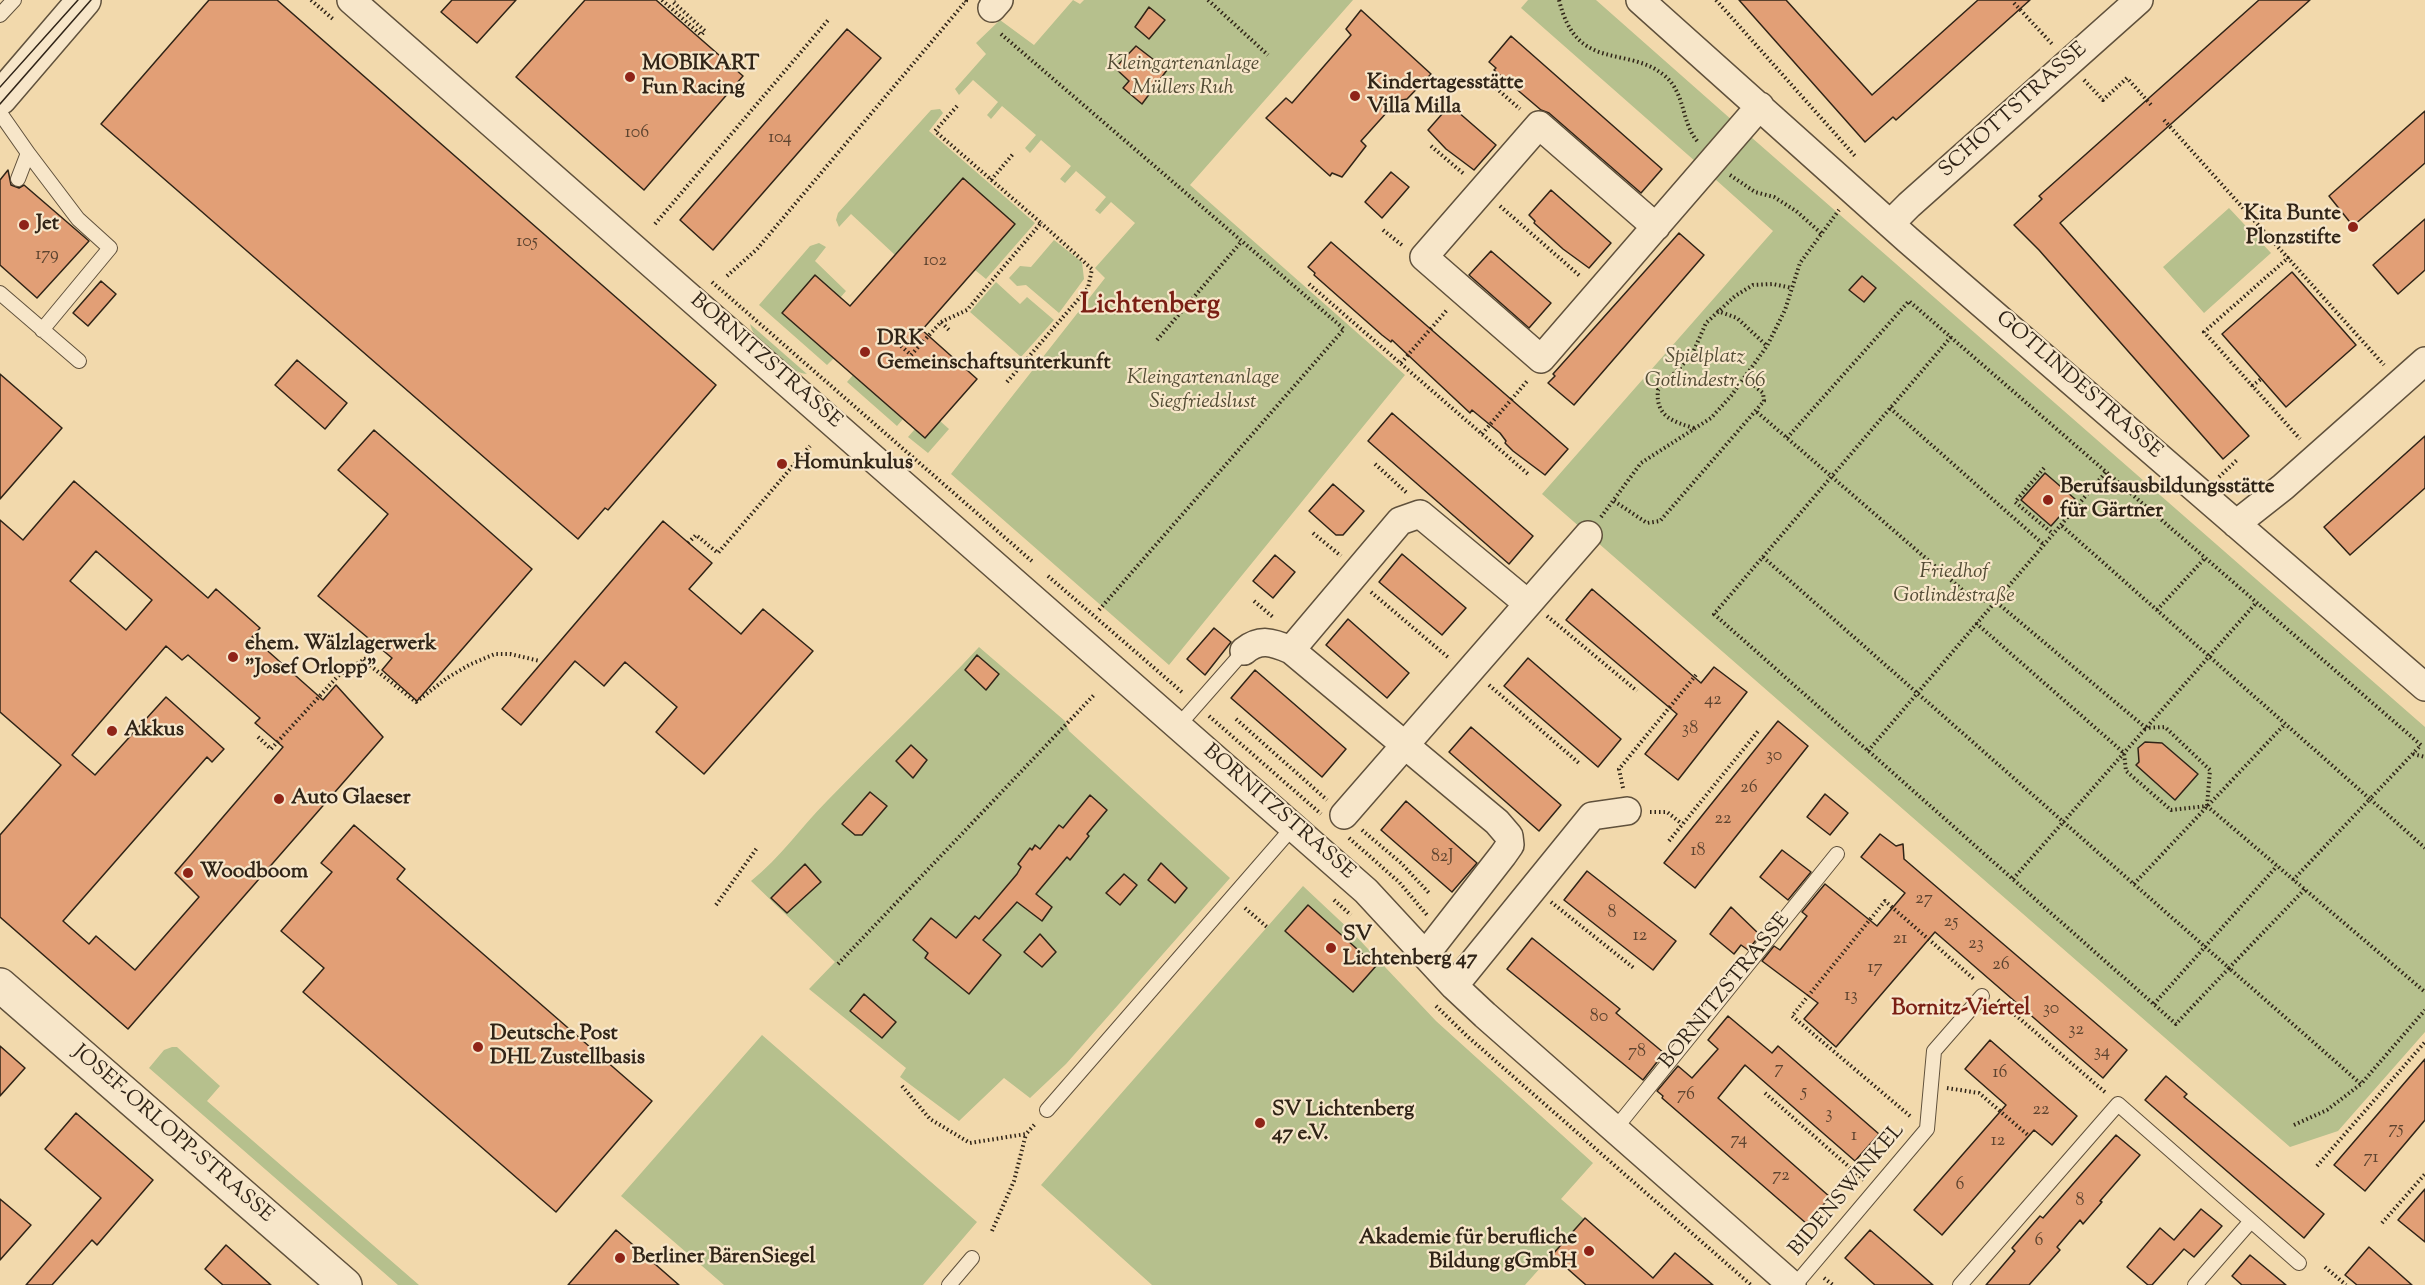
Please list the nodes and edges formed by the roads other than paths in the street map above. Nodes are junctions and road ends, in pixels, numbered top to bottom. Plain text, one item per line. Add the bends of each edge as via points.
1 (14, 0) edge
2 (84, 0) edge
3 (351, 0) edge
4 (1640, 0) edge
5 (2139, 0) edge
6 (0, 15) edge
7 (1, 100) edge
8 (1760, 106) junction
9 (28, 153) junction
10 (18, 179) dead end
11 (1890, 224) junction
12 (1656, 226) junction
13 (0, 293) edge
14 (42, 330) junction
15 (79, 361) dead end
16 (2425, 361) edge
17 (2236, 524) junction
18 (1588, 535) road end
19 (1538, 610) junction
20 (1291, 650) junction
21 (1244, 651) joint
22 (2425, 687) edge
23 (1178, 726) junction
24 (1405, 745) junction
25 (1627, 811) road end
26 (1344, 815) dead end
27 (1293, 827) junction
28 (1837, 854) dead end
29 (1425, 955) junction
30 (0, 985) edge
31 (1454, 986) junction
32 (1981, 990) road end
33 (1047, 1110) road end
34 (1615, 1129) junction
35 (2250, 1221) junction
36 (972, 1258) dead end
37 (2299, 1263) dead end
38 (345, 1285) edge
39 (949, 1285) edge
40 (1793, 1285) edge
41 (1960, 1285) edge
42 (2195, 1285) edge

1 - 6 lane
2 - 7 street
3 - 23 street, BORNITZSTRASSE
4 - 8 street, GOTLINDESTRASSE
5 - 11 street, SCHOTTSTRASSE
7 - 9 lane
8 - 11 street, GOTLINDESTRASSE
8 - 12 street
9 - 10 lane
9 - 14 lane via 78,219 110,248
11 - 17 street, GOTLINDESTRASSE
12 - 12 street via 1539,125 1424,257 1541,359
13 - 14 lane
14 - 15 lane
16 - 17 street
17 - 22 street, GOTLINDESTRASSE
18 - 19 street, BORNITZSTRASSE
19 - 20 street via 1420,514 1400,521
19 - 24 street, BORNITZSTRASSE via 1468,671
20 - 21 street via 1265,641
20 - 24 street
21 - 23 lane
23 - 27 street, BORNITZSTRASSE
24 - 26 street, BORNITZSTRASSE
24 - 29 street via 1504,828 1510,845
25 - 31 street via 1592,816
27 - 29 street, BORNITZSTRASSE via 1372,897
27 - 33 lane
28 - 34 lane, BORNITZSTRASSE
29 - 31 street, BORNITZSTRASSE
30 - 38 street, JOSEF-ORLOPP-STRASSE
31 - 34 street, BORNITZSTRASSE
32 - 40 lane, BIDENSWINKEL via 1934,1051 1927,1129
34 - 40 street, BORNITZSTRASSE
35 - 37 lane
35 - 41 lane via 2118,1104
35 - 42 lane
36 - 39 lane

